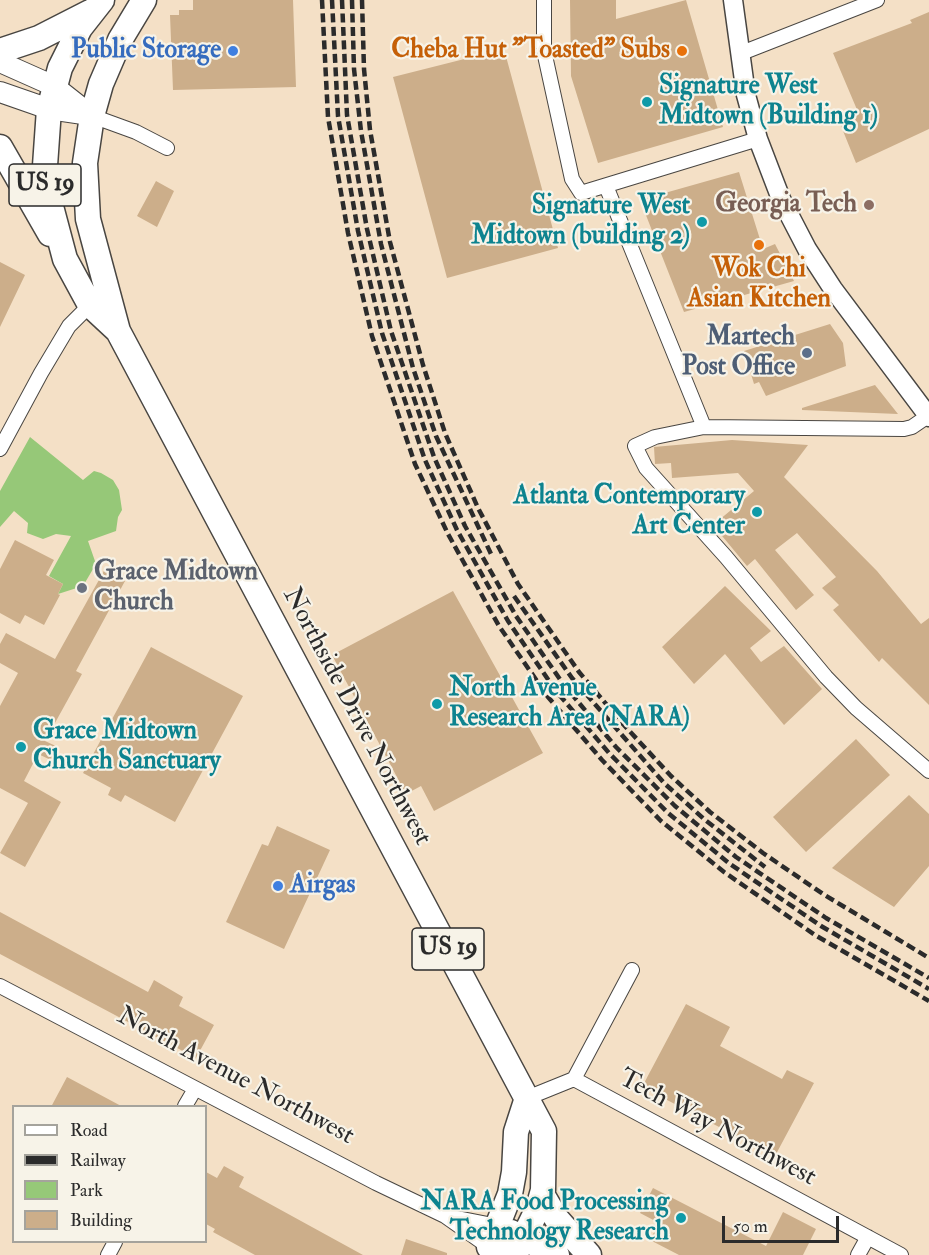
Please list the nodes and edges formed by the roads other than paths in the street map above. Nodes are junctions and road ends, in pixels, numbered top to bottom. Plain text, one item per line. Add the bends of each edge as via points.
1 (144, 0) edge
2 (544, 0) edge
3 (733, 0) edge
4 (877, 0) edge
5 (97, 5) edge
6 (0, 51) edge
7 (739, 54) junction
8 (0, 62) edge
9 (0, 92) edge
10 (51, 98) junction
11 (92, 116) junction
12 (758, 139) junction
13 (0, 147) edge
14 (167, 148) dead end
15 (606, 186) junction
16 (64, 259) junction
17 (90, 305) junction
18 (118, 331) junction
19 (929, 417) edge
20 (704, 427) junction
21 (0, 449) edge
22 (929, 771) edge
23 (632, 970) dead end
24 (0, 986) edge
25 (574, 1079) junction
26 (195, 1089) junction
27 (527, 1098) junction
28 (186, 1105) edge
29 (542, 1194) junction
30 (445, 1216) junction
31 (868, 1237) junction
32 (495, 1246) edge
33 (520, 1247) edge
34 (557, 1255) edge
35 (589, 1255) edge
36 (858, 1255) edge
37 (901, 1255) edge

1 - 11 highway, Northside Drive Northwest / US 19 via 114,54
2 - 15 street via 544,51 572,179 581,193
3 - 7 main road
4 - 7 street
5 - 6 highway via 39,38
5 - 10 highway, Northside Drive Northwest / US 19 via 70,46
7 - 12 main road
8 - 10 main road
9 - 10 main road
10 - 11 main road
10 - 16 highway, Northside Drive Northwest / US 19 via 44,180
11 - 14 street
11 - 18 highway, Northside Drive Northwest / US 19 via 85,163 86,204
12 - 15 street
12 - 19 main road via 781,199 807,249
13 - 16 highway
15 - 20 street
16 - 17 highway, Northside Drive Northwest / US 19
17 - 18 highway, Northside Drive Northwest / US 19
17 - 21 street via 64,336
18 - 27 highway, Northside Drive Northwest / US 19
19 - 20 street via 904,429
20 - 22 street via 655,437 635,446 646,468 826,676 856,708
23 - 25 street
24 - 26 street, North Avenue Northwest
25 - 27 street
25 - 31 street, Tech Way Northwest
26 - 28 street
26 - 30 street, North Avenue Northwest
27 - 29 highway, Northside Drive Northwest via 544,1131
27 - 32 highway via 516,1132 510,1194
29 - 33 highway, Northside Drive Northwest
29 - 35 highway via 556,1218
30 - 32 street, North Avenue Northwest
30 - 32 street, North Avenue Northwest
31 - 36 street
31 - 37 street, Tech Way Northwest
32 - 33 highway, North Avenue Northwest
33 - 34 highway, North Avenue Northwest

